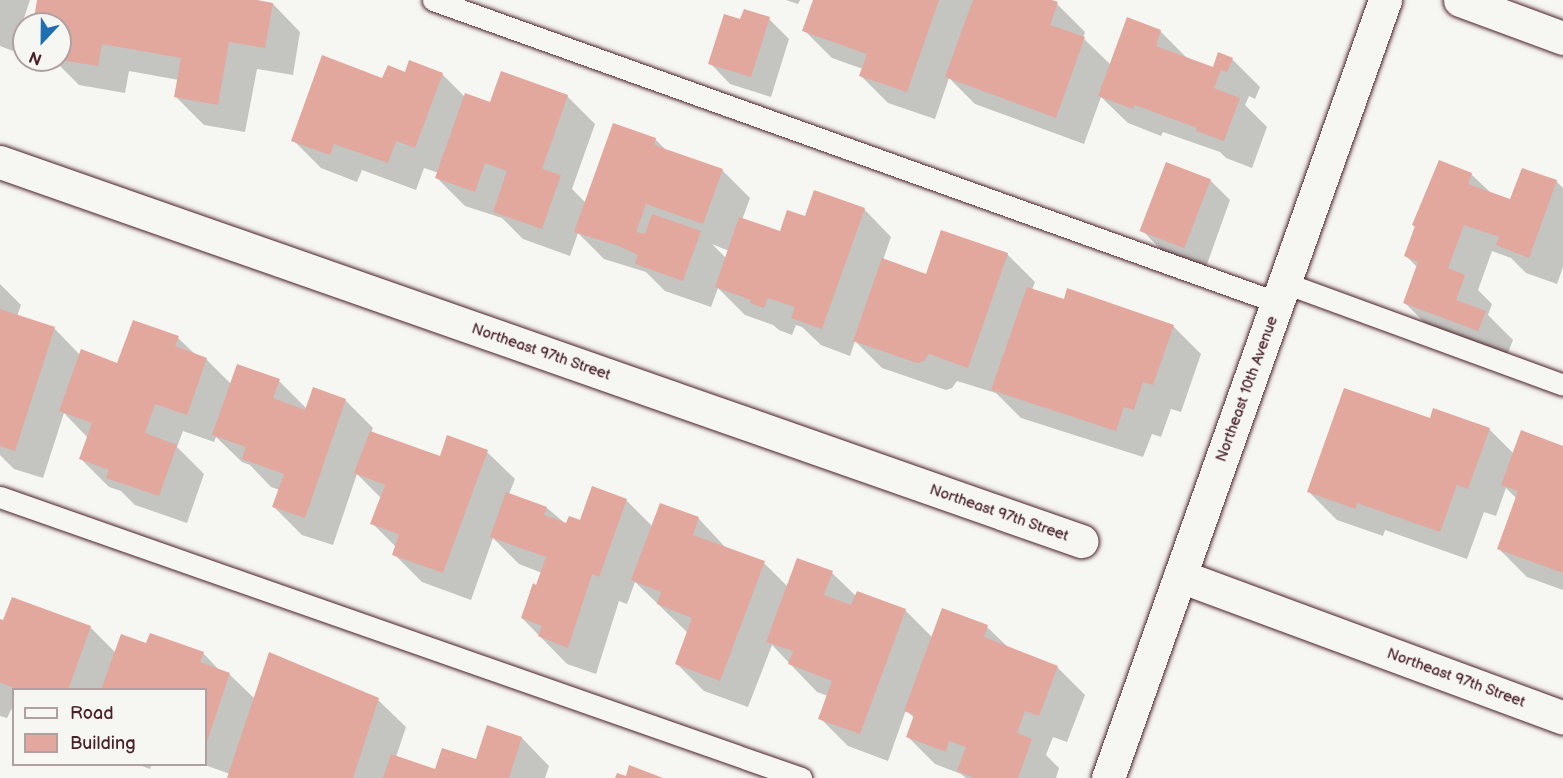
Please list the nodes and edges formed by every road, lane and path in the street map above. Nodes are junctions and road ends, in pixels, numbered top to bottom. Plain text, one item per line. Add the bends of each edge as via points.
1 (433, 0) edge
2 (1385, 0) edge
3 (1460, 0) edge
4 (1563, 38) edge
5 (0, 162) edge
6 (1282, 293) junction
7 (1563, 385) edge
8 (0, 497) edge
9 (1081, 541) dead end
10 (1180, 576) junction
11 (1563, 718) edge
12 (801, 778) edge
13 (1108, 778) edge

1 - 6 lane
2 - 6 street, Northeast 10th Avenue
3 - 4 street
5 - 9 street, Northeast 97th Street
6 - 7 lane
6 - 10 street, Northeast 10th Avenue
8 - 12 lane
10 - 11 street, Northeast 97th Street
10 - 13 street, Northeast 10th Avenue

